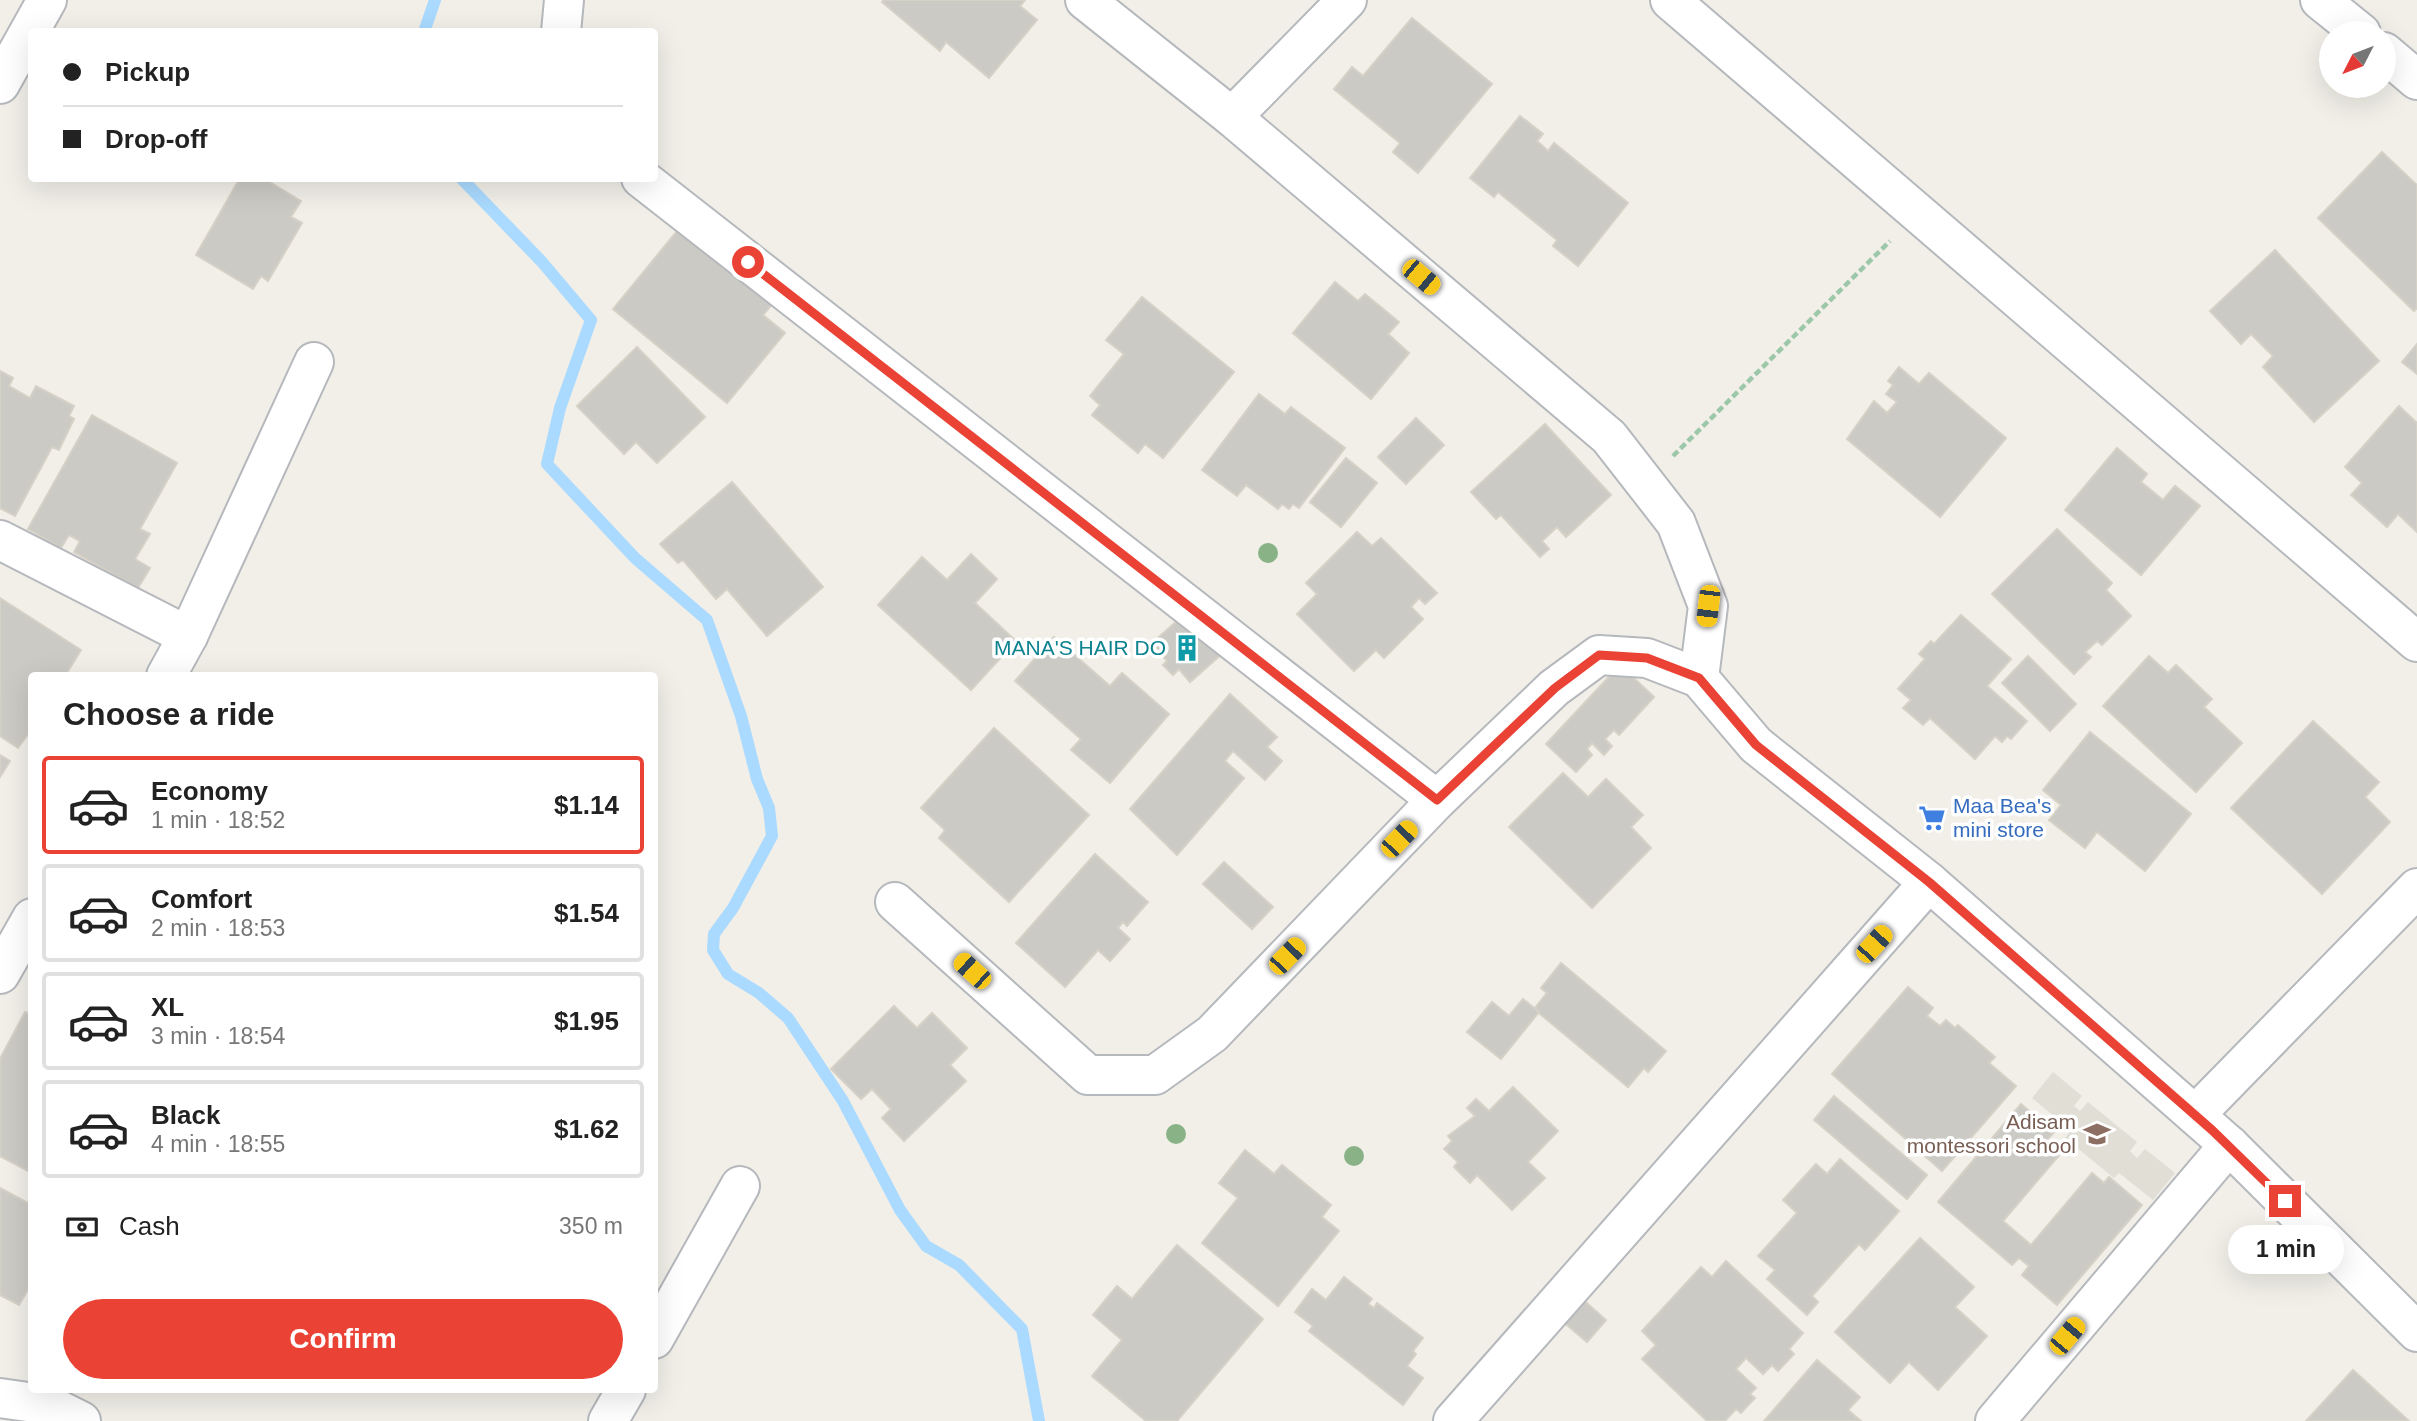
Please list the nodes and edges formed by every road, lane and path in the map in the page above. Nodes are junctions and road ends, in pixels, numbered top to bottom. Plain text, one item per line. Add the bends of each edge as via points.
1 (47, 0) edge
2 (564, 0) edge
3 (1085, 0) edge
4 (1347, 0) edge
5 (1670, 0) edge
6 (2320, 0) edge
7 (2346, 21) edge
8 (31, 28) edge
9 (561, 28) edge
10 (28, 34) edge
11 (2396, 62) edge
12 (2417, 80) edge
13 (0, 84) edge
14 (1232, 117) junction
15 (646, 182) edge
16 (1918, 213) junction
17 (314, 362) dead end
18 (1647, 486) junction
19 (0, 540) edge
20 (188, 636) junction
21 (2417, 642) edge
22 (168, 672) edge
23 (1699, 678) junction
24 (1437, 800) junction
25 (1929, 882) junction
26 (2417, 888) edge
27 (895, 902) dead end
28 (28, 929) edge
29 (12, 973) edge
30 (2195, 1115) junction
31 (2229, 1145) junction
32 (740, 1186) dead end
33 (658, 1332) edge
34 (2417, 1332) edge
35 (624, 1393) edge
36 (0, 1398) edge
37 (81, 1421) edge
38 (608, 1421) edge
39 (1453, 1421) edge
40 (1995, 1421) edge

1 - 8 street
2 - 9 street
3 - 14 street
4 - 14 street
5 - 16 street
6 - 7 street
10 - 13 street
11 - 12 street
14 - 18 street via 1609,437
15 - 24 street
16 - 18 path
16 - 21 street
17 - 20 street
18 - 23 street via 1676,523 1708,606
19 - 20 street
20 - 22 street
23 - 24 street via 1647,658 1599,655 1555,688
23 - 25 street via 1756,745
24 - 27 street via 1212,1034 1155,1075 1088,1075
25 - 30 street
25 - 39 street
26 - 30 street
28 - 29 street
30 - 31 street
31 - 34 street
31 - 40 street
32 - 33 street
35 - 38 street
36 - 37 street via 49,1405

